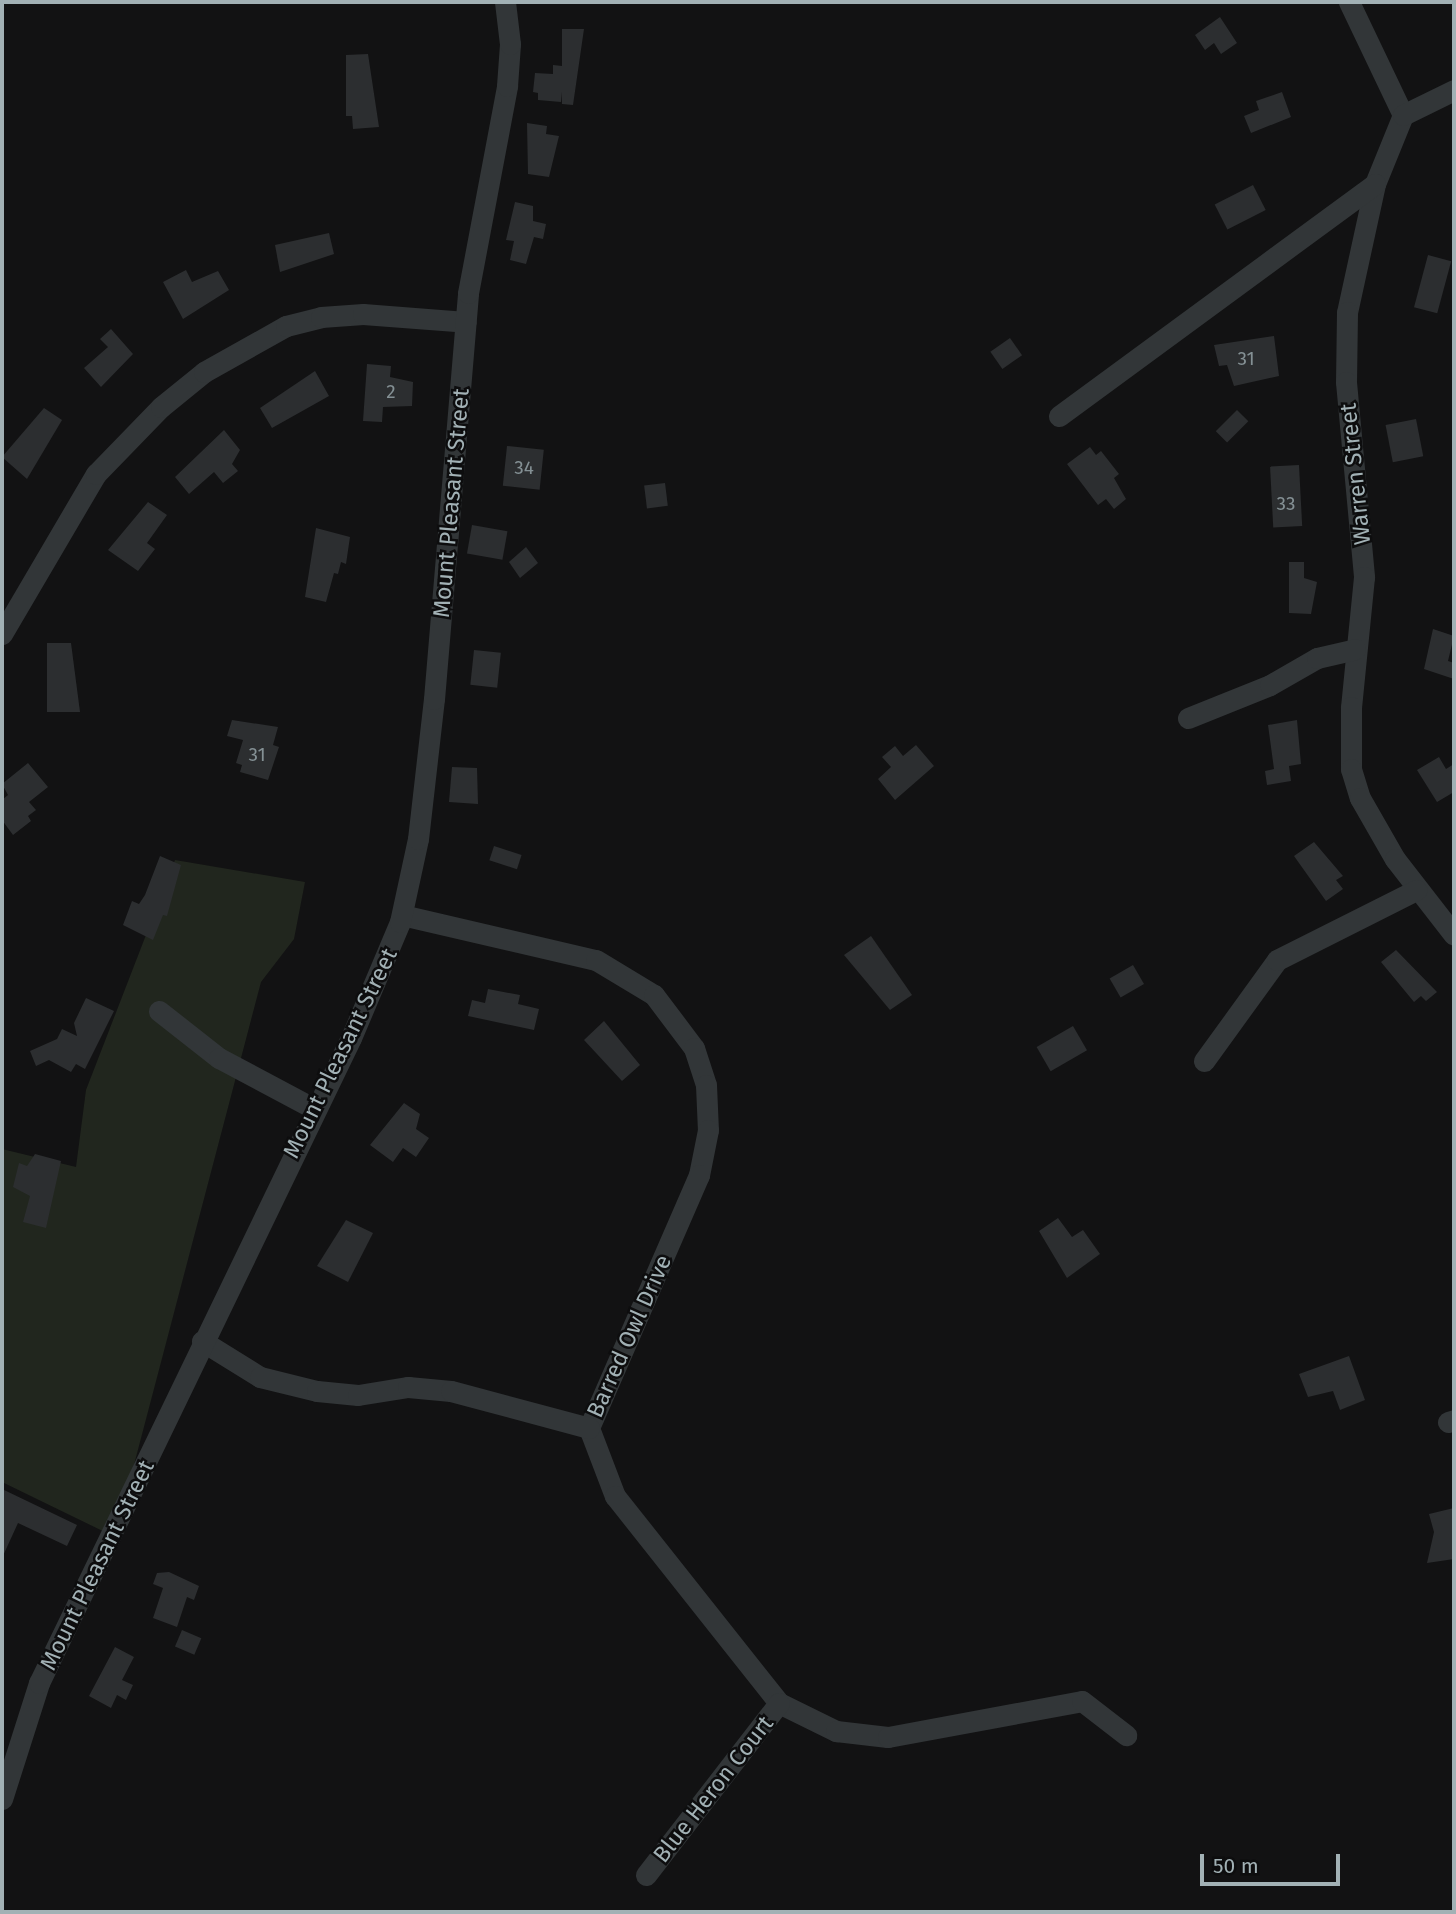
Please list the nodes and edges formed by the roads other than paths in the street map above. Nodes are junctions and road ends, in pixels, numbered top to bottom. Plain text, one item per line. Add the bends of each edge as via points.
1 (505, 2) edge
2 (1349, 2) edge
3 (1454, 90) edge
4 (1403, 115) junction
5 (1375, 184) junction
6 (466, 322) junction
7 (1059, 416) dead end
8 (2, 634) edge
9 (1355, 649) junction
10 (1188, 718) dead end
11 (1416, 890) junction
12 (402, 915) junction
13 (1454, 935) edge
14 (159, 1011) dead end
15 (1204, 1061) dead end
16 (315, 1109) junction
17 (202, 1341) junction
18 (589, 1428) junction
19 (779, 1703) junction
20 (1126, 1735) dead end
21 (2, 1799) edge
22 (646, 1875) dead end

1 - 6 street, Mount Pleasant Street via 510,44 507,86
2 - 4 street
3 - 4 street
4 - 5 street, Warren Street
5 - 7 street
5 - 9 street, Warren Street via 1347,312 1345,345 1364,577
6 - 8 street via 363,314 321,317 286,326 204,372 161,407 96,474
6 - 12 street, Mount Pleasant Street via 434,699 418,839
9 - 10 street via 1317,658 1270,685
9 - 11 street, Warren Street via 1351,769 1360,798
11 - 13 street, Warren Street
11 - 15 street via 1277,960
12 - 16 street, Mount Pleasant Street via 369,1000
12 - 18 street, Barred Owl Drive via 596,960 654,995 694,1048 706,1085 708,1130 699,1175
14 - 16 street via 219,1058
16 - 17 street, Mount Pleasant Street
17 - 18 street via 260,1377 317,1391 358,1395 408,1387 451,1391
17 - 21 street, Mount Pleasant Street via 38,1683
18 - 19 street, Barred Owl Drive via 615,1496
19 - 20 street, Barred Owl Drive via 811,1723 870,1737 1082,1701
19 - 22 street, Blue Heron Court

